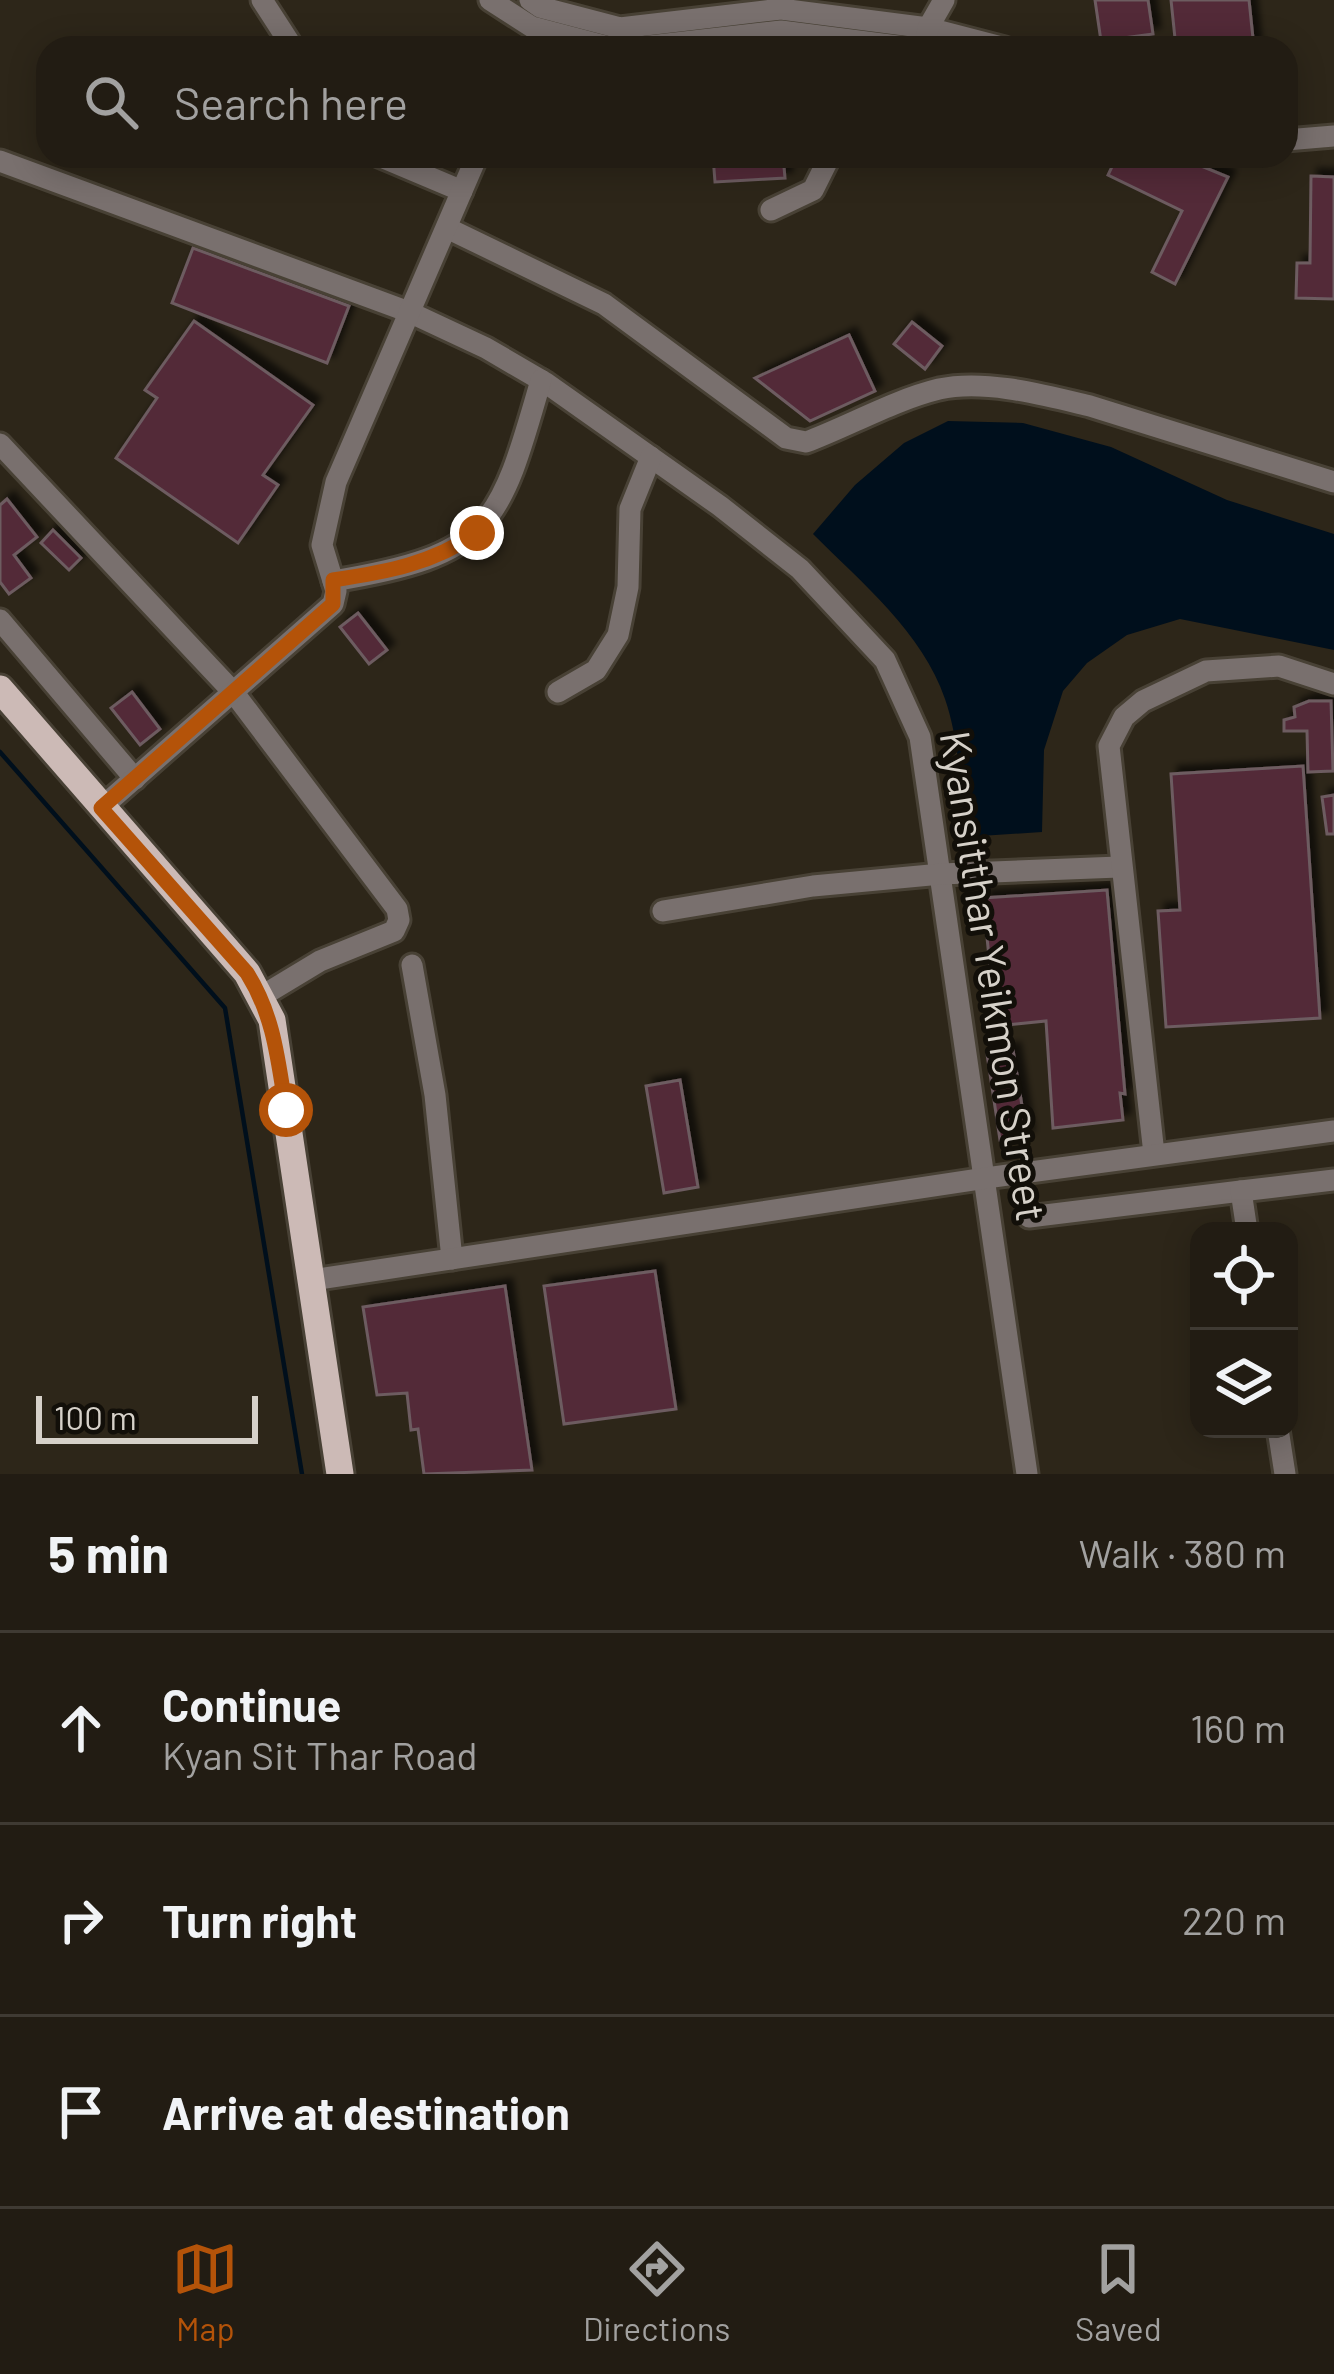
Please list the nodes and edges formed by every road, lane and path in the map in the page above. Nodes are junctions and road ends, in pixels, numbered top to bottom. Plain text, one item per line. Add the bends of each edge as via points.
1 (262, 0) edge
2 (490, 0) edge
3 (530, 0) edge
4 (841, 0) edge
5 (944, 0) edge
6 (285, 36) edge
7 (525, 36) edge
8 (737, 36) edge
9 (845, 36) edge
10 (864, 36) edge
11 (868, 36) edge
12 (928, 36) edge
13 (1334, 136) edge
14 (1298, 139) edge
15 (0, 160) edge
16 (407, 168) edge
17 (472, 168) edge
18 (826, 168) edge
19 (462, 191) junction
20 (771, 210) dead end
21 (447, 228) junction
22 (409, 312) junction
23 (541, 380) junction
24 (0, 444) edge
25 (651, 458) junction
26 (1334, 482) edge
27 (333, 580) junction
28 (0, 620) edge
29 (1334, 684) edge
30 (0, 689) edge
31 (558, 692) dead end
32 (234, 693) junction
33 (135, 778) junction
34 (101, 808) junction
35 (1120, 867) junction
36 (941, 874) junction
37 (663, 911) dead end
38 (412, 965) dead end
39 (262, 996) junction
40 (1334, 1131) edge
41 (1154, 1154) junction
42 (986, 1178) junction
43 (1334, 1180) edge
44 (1241, 1191) junction
45 (1030, 1217) dead end
46 (1246, 1222) edge
47 (452, 1258) junction
48 (312, 1280) junction
49 (1279, 1438) edge
50 (340, 1474) edge
51 (1028, 1474) edge
52 (1285, 1474) edge

1 - 6 street
2 - 7 street
3 - 10 street via 620,28 781,9
4 - 11 street
5 - 12 street
8 - 9 street
13 - 14 street
15 - 22 street, Kyansitthar Yeikmon Street
16 - 19 street
17 - 19 street
18 - 20 street via 813,190
19 - 21 street
21 - 22 street
21 - 26 street via 604,304 786,438 806,442 963,386 1108,411
22 - 23 street, Kyansitthar Yeikmon Street
22 - 27 street via 336,482 322,545
23 - 25 street, Kyansitthar Yeikmon Street
23 - 27 street via 522,446 477,533 405,569
24 - 32 street
25 - 31 street via 630,508 618,635 596,670
25 - 36 street, Kyansitthar Yeikmon Street via 800,569 885,660 920,737
27 - 32 street via 333,604
28 - 33 street
29 - 35 street via 1279,666 1206,671 1124,717 1109,746
30 - 34 main road
32 - 33 street
32 - 39 street via 399,920 394,931
33 - 34 street
34 - 39 main road
35 - 36 street
35 - 41 street
36 - 37 street
36 - 42 street, Kyansitthar Yeikmon Street
38 - 47 street
39 - 48 main road
40 - 41 street
41 - 42 street
42 - 47 street
42 - 51 street, Kyansitthar Yeikmon Street
43 - 44 street
44 - 45 street
44 - 46 street
47 - 48 street
48 - 50 main road
49 - 52 street

